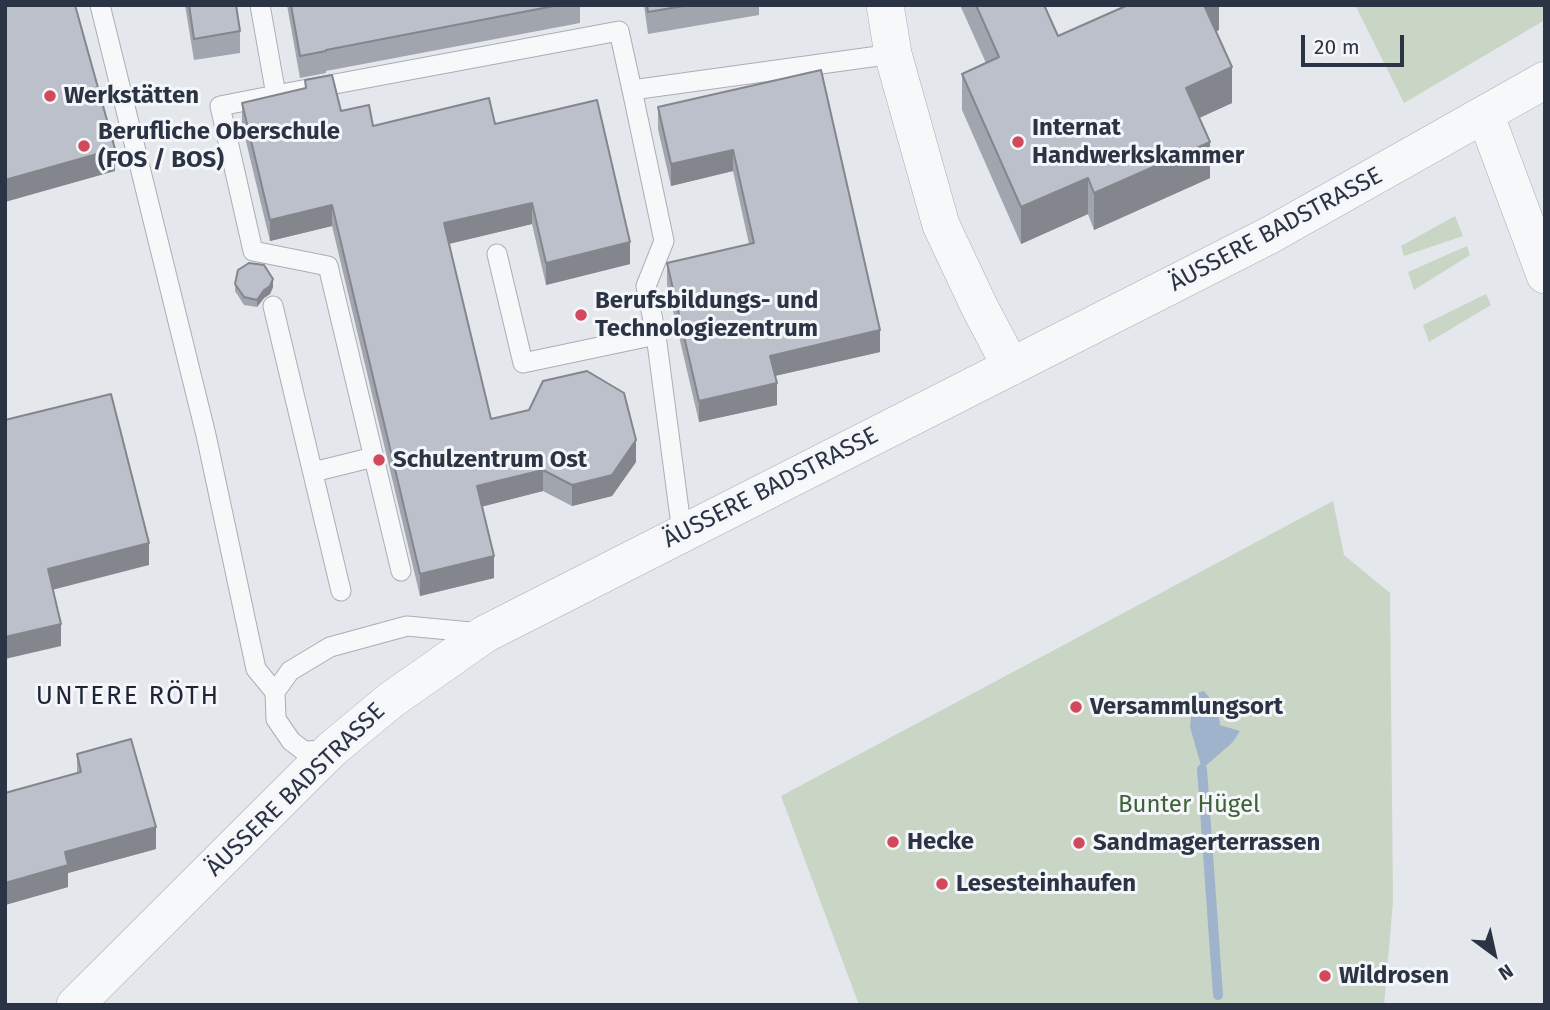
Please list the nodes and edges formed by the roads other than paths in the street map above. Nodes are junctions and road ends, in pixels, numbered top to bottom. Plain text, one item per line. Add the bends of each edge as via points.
1 (100, 5) edge
2 (260, 5) edge
3 (885, 5) edge
4 (893, 54) junction
5 (1545, 80) edge
6 (632, 90) junction
7 (276, 95) junction
8 (1485, 114) junction
9 (497, 254) dead end
10 (1545, 275) edge
11 (273, 306) dead end
12 (656, 335) junction
13 (1011, 368) junction
14 (374, 457) junction
15 (313, 472) junction
16 (682, 533) junction
17 (401, 571) dead end
18 (341, 591) dead end
19 (485, 634) junction
20 (275, 692) junction
21 (332, 750) junction
22 (75, 1005) edge

1 - 20 lane via 206,435 256,669
2 - 7 lane
3 - 4 street
4 - 6 lane
4 - 13 street via 941,225
5 - 8 street, ÄUSSERE BADSTRASSE
6 - 7 lane via 619,31
6 - 12 lane via 664,241 646,286
7 - 14 lane via 220,106 253,251 328,266
8 - 10 street
8 - 13 street, ÄUSSERE BADSTRASSE via 1270,235
9 - 12 lane via 523,363
11 - 15 lane
12 - 16 lane
13 - 16 street, ÄUSSERE BADSTRASSE
14 - 15 lane
14 - 17 lane
15 - 18 lane
16 - 19 street, ÄUSSERE BADSTRASSE
19 - 20 lane via 407,626 330,647 290,671
19 - 21 street, ÄUSSERE BADSTRASSE via 391,699
20 - 21 lane via 276,719 291,741 304,751
21 - 22 street, ÄUSSERE BADSTRASSE

